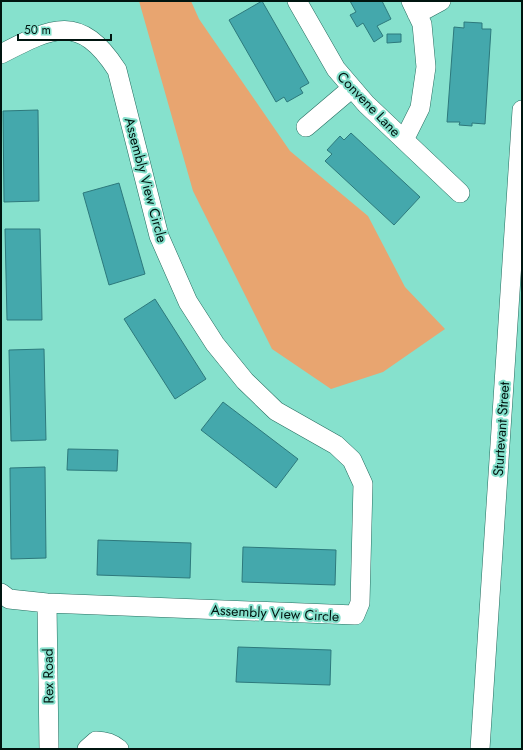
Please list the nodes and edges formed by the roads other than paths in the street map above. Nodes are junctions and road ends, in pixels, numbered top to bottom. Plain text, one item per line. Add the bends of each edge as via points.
1 (297, 1) edge
2 (441, 1) edge
3 (414, 7) edge
4 (1, 54) edge
5 (352, 88) junction
6 (522, 110) edge
7 (306, 127) dead end
8 (404, 140) junction
9 (460, 193) dead end
10 (515, 320) edge
11 (1, 592) edge
12 (47, 603) junction
13 (48, 749) edge
14 (87, 749) edge
15 (118, 749) edge
16 (480, 749) edge

1 - 5 street, Convene Lane via 336,69
2 - 3 street
3 - 8 street via 422,24 426,67 420,108
4 - 12 street, Assembly View Circle via 43,34 66,29 84,35 105,51 117,70 159,236 188,302 214,344 245,381 276,411 336,445 352,460 364,484 360,603 355,615
5 - 7 street
5 - 8 street, Convene Lane
6 - 10 street, Sturtevant Street
8 - 9 street, Convene Lane
10 - 16 street, Sturtevant Street
11 - 12 street, Assembly View Circle via 9,600
12 - 13 street, Rex Road
14 - 15 street via 96,741 114,745

